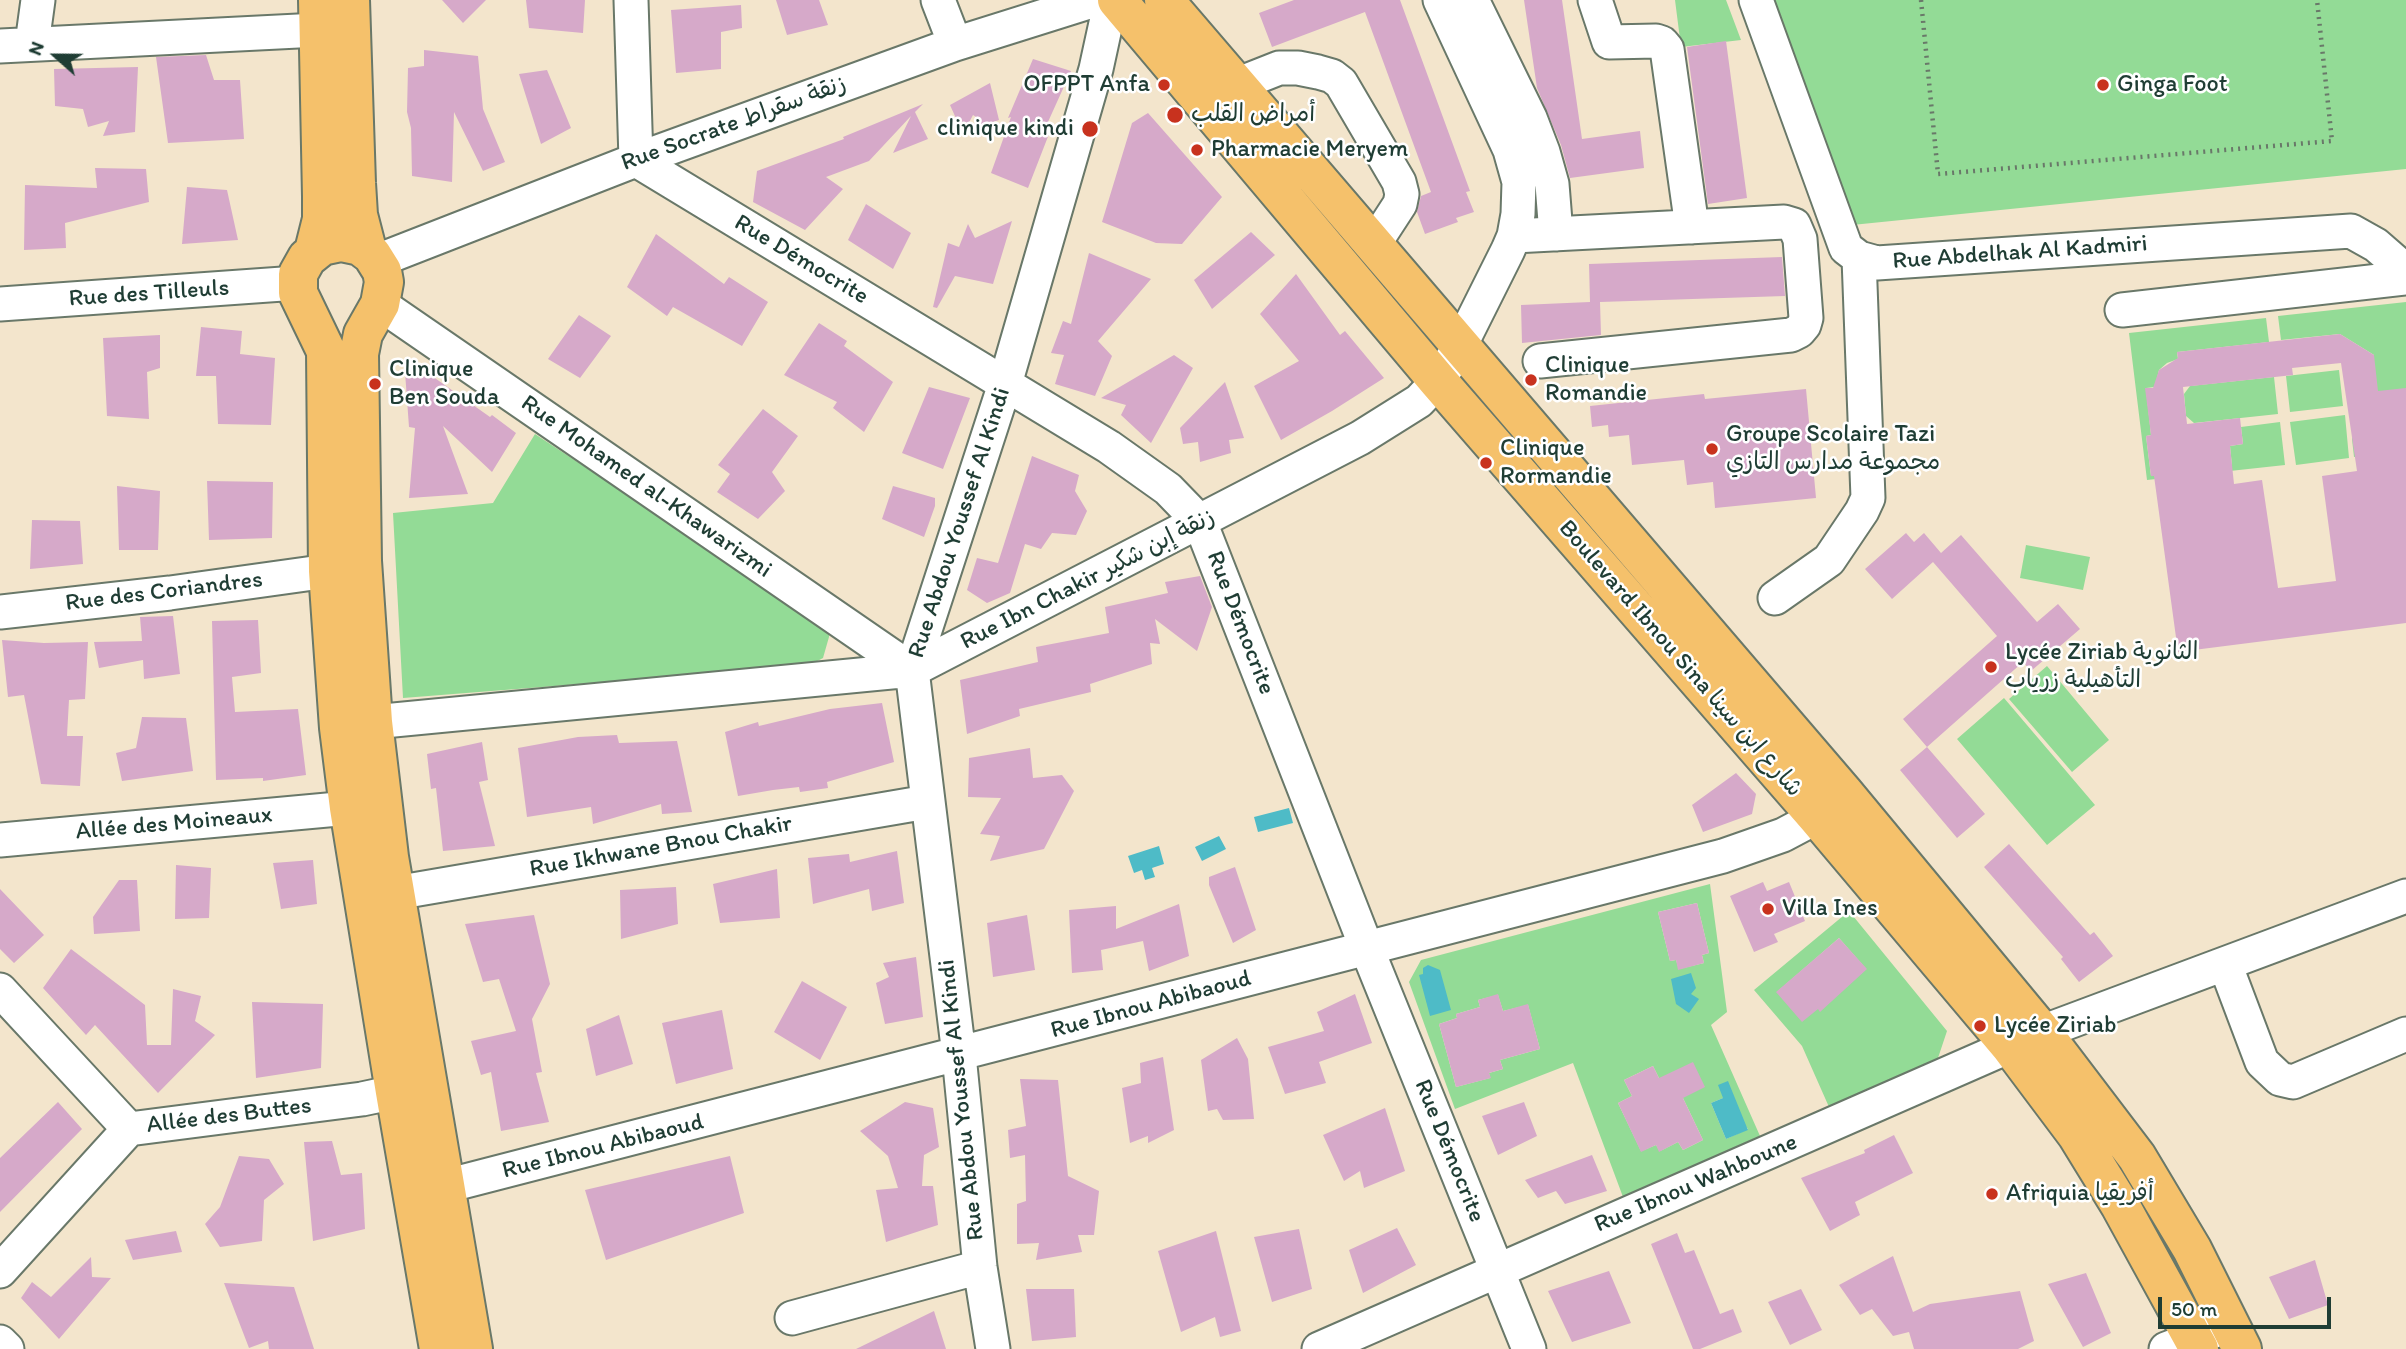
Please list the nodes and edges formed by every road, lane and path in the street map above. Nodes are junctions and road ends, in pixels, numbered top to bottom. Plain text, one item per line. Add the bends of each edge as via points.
1 (38, 0) edge
2 (350, 0) edge
3 (631, 0) edge
4 (938, 0) edge
5 (1094, 0) edge
6 (1111, 0) edge
7 (1117, 0) edge
8 (1164, 0) edge
9 (1440, 0) edge
10 (1472, 0) edge
11 (1595, 0) edge
12 (1756, 0) edge
13 (1921, 0) edge
14 (2317, 0) edge
15 (318, 15) edge
16 (955, 44) junction
17 (16, 45) edge
18 (1236, 85) junction
19 (636, 160) junction
20 (1692, 227) junction
21 (1556, 234) junction
22 (1514, 236) junction
23 (1374, 244) junction
24 (372, 256) junction
25 (1859, 258) junction
26 (2406, 271) edge
27 (2406, 278) edge
28 (307, 284) junction
29 (0, 304) edge
30 (2122, 310) dead end
31 (376, 311) junction
32 (1460, 346) junction
33 (1540, 361) dead end
34 (1438, 381) junction
35 (1005, 384) junction
36 (1200, 522) junction
37 (328, 571) junction
38 (1775, 598) dead end
39 (0, 612) edge
40 (912, 670) junction
41 (373, 722) junction
42 (927, 802) junction
43 (1831, 805) junction
44 (349, 808) junction
45 (0, 840) edge
46 (395, 893) junction
47 (2406, 895) edge
48 (1367, 949) junction
49 (2225, 964) junction
50 (0, 990) edge
51 (2042, 1033) junction
52 (2406, 1034) edge
53 (959, 1055) junction
54 (395, 1092) junction
55 (129, 1129) junction
56 (446, 1186) junction
57 (980, 1267) junction
58 (1497, 1270) junction
59 (0, 1271) edge
60 (792, 1318) dead end
61 (2236, 1337) edge
62 (0, 1342) edge
63 (2186, 1345) edge
64 (7, 1349) edge
65 (439, 1349) edge
66 (473, 1349) edge
67 (993, 1349) edge
68 (1319, 1349) edge
69 (1529, 1349) edge

1 - 17 street
2 - 24 main road via 358,215
3 - 19 street
4 - 16 street
5 - 16 street, Rue Socrate زنقة سقراط
6 - 35 street, Rue Abdou Youssef Al Kindi via 1096,69
7 - 34 main road, Boulevard Ibnou Sina شارع ابن سينا
8 - 18 main road, Boulevard Ibnou Sina شارع ابن سينا
9 - 22 street, Rue Ibn Chakir زنقة إبن شكير via 1516,167 1519,197
10 - 21 street via 1543,152 1552,184
11 - 20 street via 1609,42 1656,41 1667,49
12 - 25 street, Rue Abdelhak Al Kadmiri via 1846,248
13 - 14 path via 1938,174 2332,141
15 - 17 street
15 - 28 main road via 323,196
16 - 19 street, Rue Socrate زنقة سقراط
18 - 23 main road, Boulevard Ibnou Sina شارع ابن سينا
18 - 23 street via 1279,68 1318,72 1341,83 1402,194
19 - 24 street, Rue Socrate زنقة سقراط
19 - 35 street, Rue Démocrite
20 - 21 street
20 - 33 street via 1794,225 1800,239 1806,318 1799,331
21 - 22 street
22 - 32 street, Rue Ibn Chakir زنقة إبن شكير
23 - 32 main road, Boulevard Ibnou Sina شارع ابن سينا
24 - 28 main road via 351,243 321,246
24 - 31 main road via 384,282
25 - 26 street, Rue Abdelhak Al Kadmiri via 1877,263 2351,231
25 - 38 street via 1868,498 1829,560
27 - 30 street
28 - 29 street, Rue des Tilleuls
28 - 31 main road via 327,328 358,326
28 - 37 main road via 326,351
31 - 40 street, Rue Mohamed al-Khawarizmi
31 - 41 main road via 363,334 359,354 362,561
32 - 34 street, Rue Ibn Chakir زنقة إبن شكير
32 - 43 main road, Boulevard Ibnou Sina شارع ابن سينا
34 - 36 street, Rue Ibn Chakir زنقة إبن شكير via 1419,401 1370,432
34 - 43 main road, Boulevard Ibnou Sina شارع ابن سينا
35 - 36 street, Rue Démocrite via 1144,470
35 - 40 street, Rue Abdou Youssef Al Kindi
36 - 40 street, Rue Ibn Chakir زنقة إبن شكير
36 - 48 street, Rue Démocrite
37 - 39 street, Rue des Coriandres
37 - 44 main road
40 - 41 street, Rue Ibn Chakir زنقة إبن شكير
40 - 42 street, Rue Abdou Youssef Al Kindi
41 - 46 main road
42 - 46 street, Rue Ikhwane Bnou Chakir
42 - 53 street, Rue Abdou Youssef Al Kindi
43 - 48 street, Rue Ibnou Abibaoud via 1783,835 1752,847
43 - 51 main road, Boulevard Ibnou Sina شارع ابن سينا
44 - 45 street, Allée des Moineaux
44 - 54 main road
46 - 56 main road
47 - 49 street, Rue Ibnou Wahboune
48 - 53 street, Rue Ibnou Abibaoud
48 - 58 street, Rue Démocrite
49 - 51 street, Rue Ibnou Wahboune
49 - 52 street via 2262,1062 2280,1079 2293,1082
50 - 55 street
51 - 58 street, Rue Ibnou Wahboune
51 - 61 main road, Boulevard Ibnou Sina شارع ابن سينا via 2137,1157 2192,1249
51 - 63 main road, Boulevard Ibnou Sina شارع ابن سينا via 2077,1135 2120,1205
53 - 56 street, Rue Ibnou Abibaoud
53 - 57 street, Rue Abdou Youssef Al Kindi
54 - 55 street, Allée des Buttes
54 - 65 main road
55 - 59 street, Allée des Buttes
56 - 66 main road
57 - 60 street
57 - 67 street, Rue Abdou Youssef Al Kindi
58 - 68 street, Rue Ibnou Wahboune
58 - 69 street, Rue Démocrite
61 - 63 street
62 - 64 street

